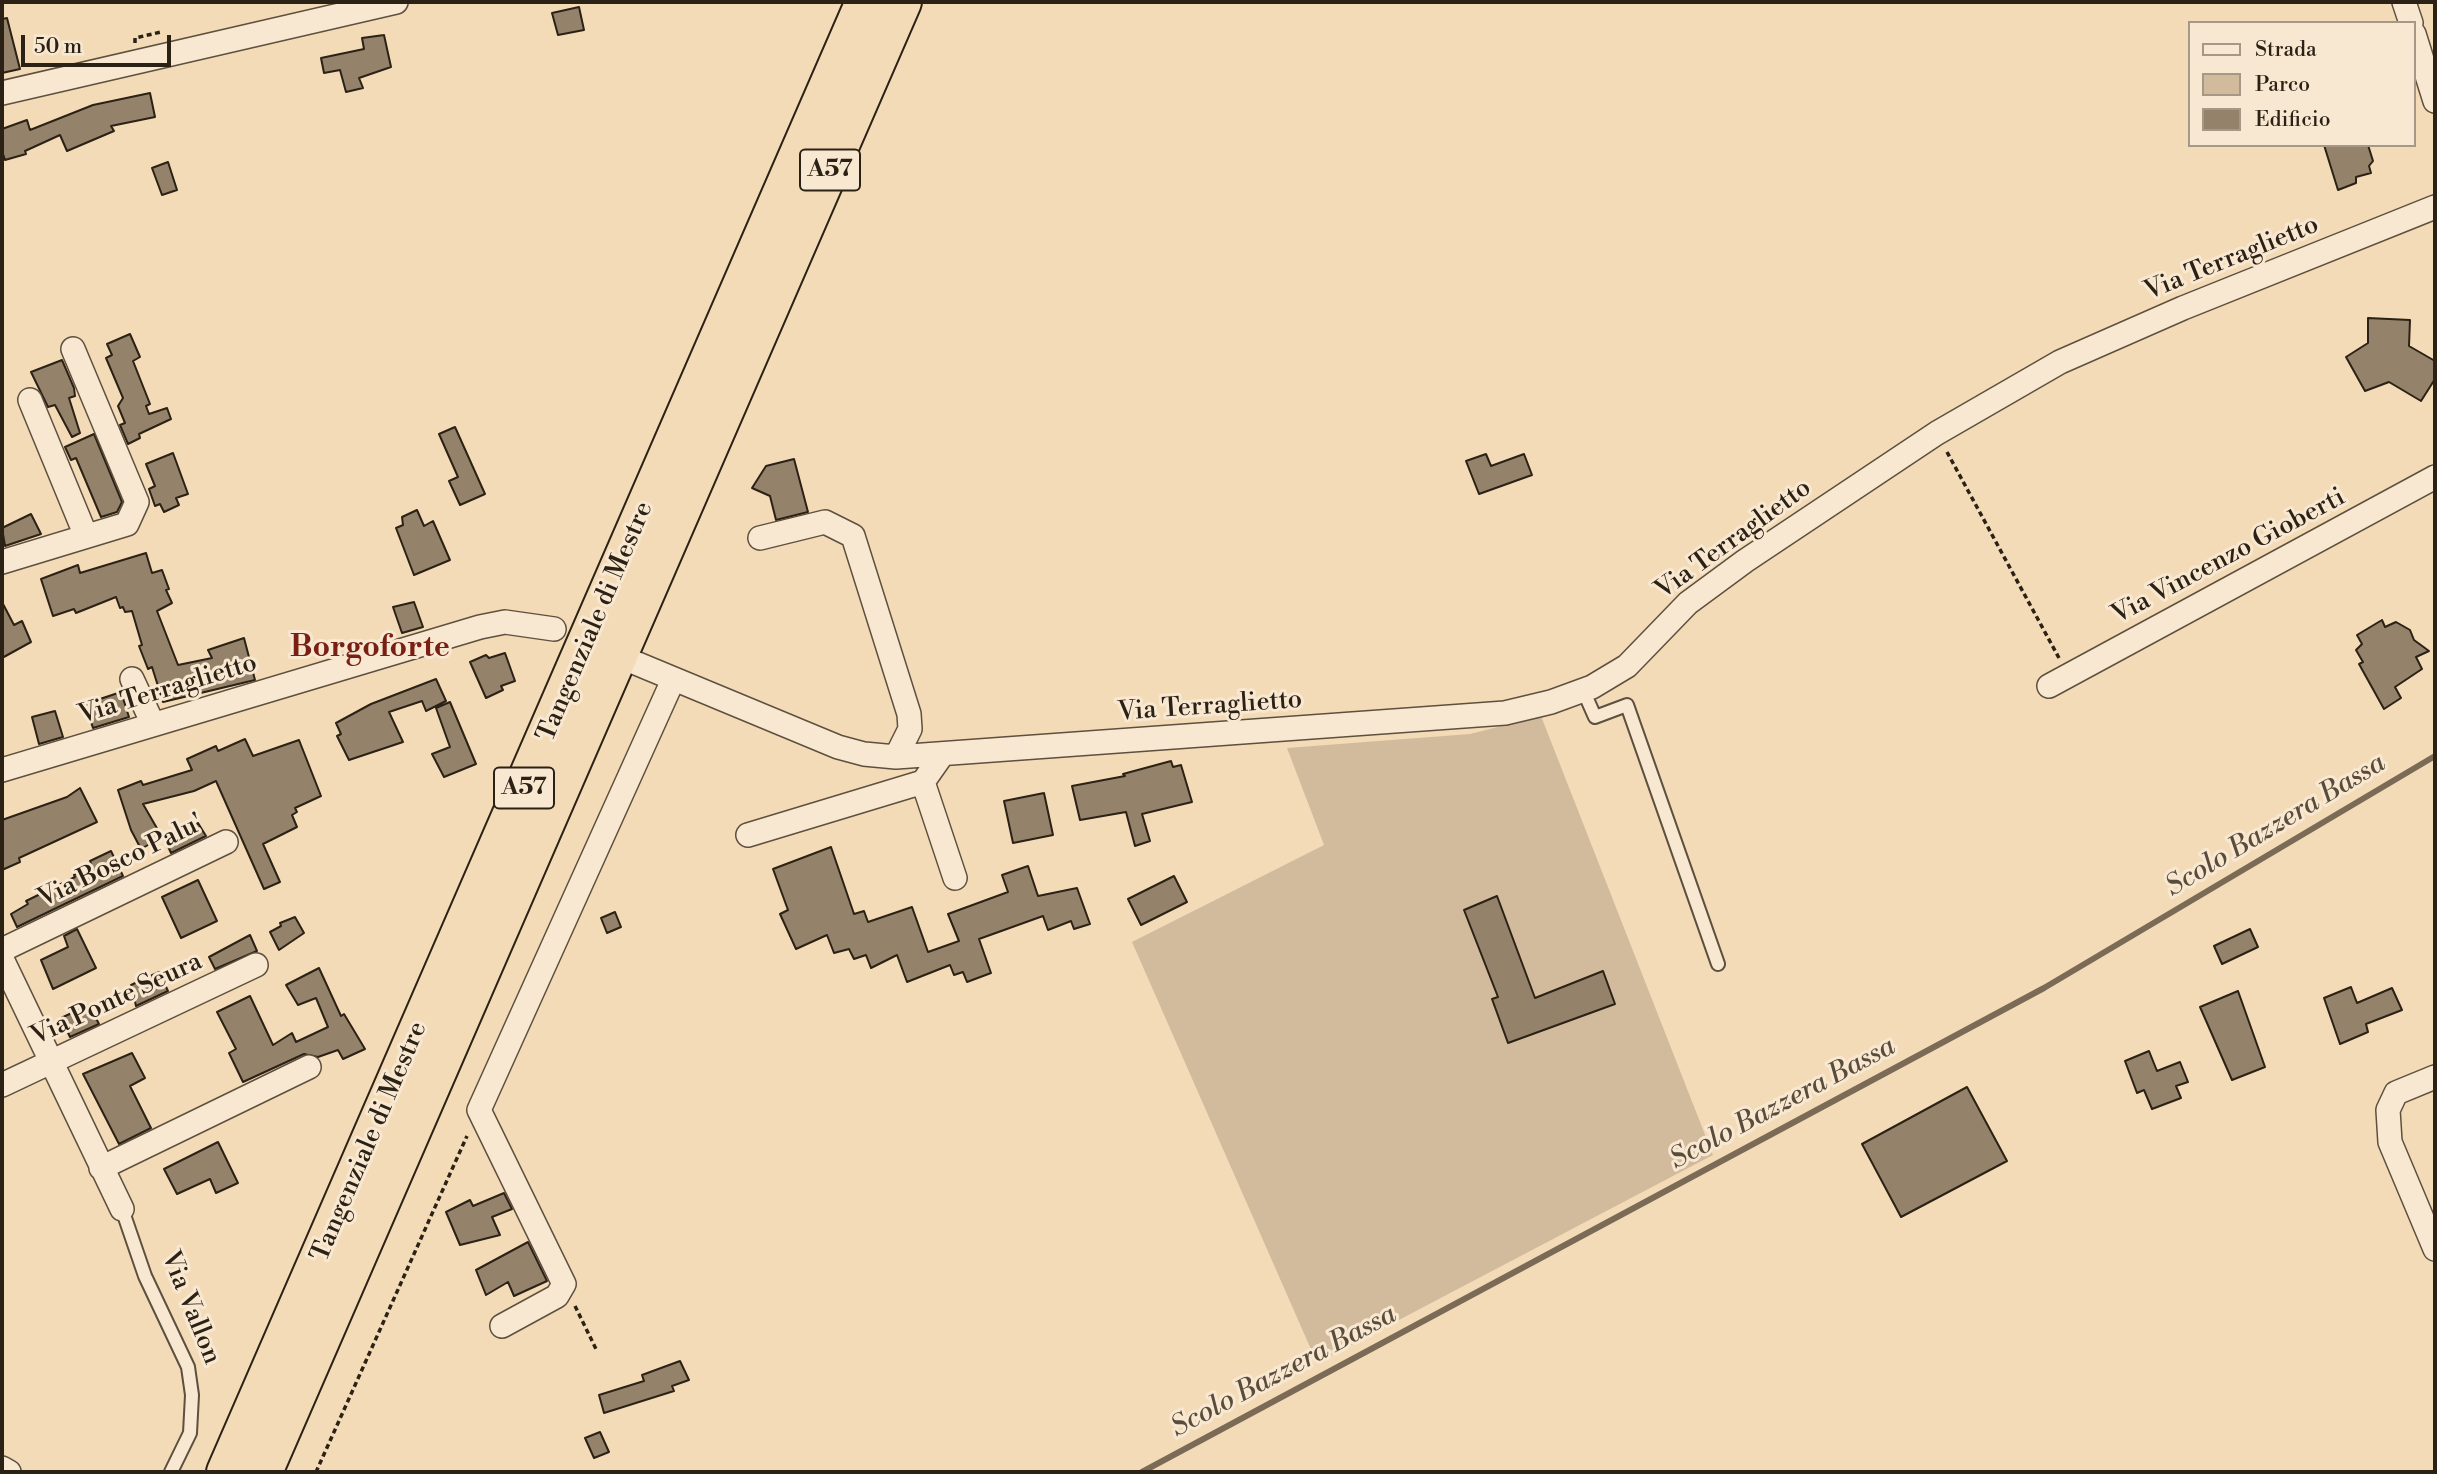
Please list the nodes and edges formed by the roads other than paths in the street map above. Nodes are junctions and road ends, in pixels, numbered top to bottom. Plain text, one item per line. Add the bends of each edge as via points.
1 (396, 2) edge
2 (865, 2) edge
3 (911, 2) edge
4 (2404, 2) edge
5 (895, 18) edge
6 (2410, 21) edge
7 (2416, 40) edge
8 (2, 93) edge
9 (2435, 101) edge
10 (2435, 207) edge
11 (73, 349) dead end
12 (30, 400) dead end
13 (2435, 477) edge
14 (86, 536) junction
15 (760, 538) dead end
16 (2, 562) edge
17 (554, 629) dead end
18 (638, 664) dead end
19 (132, 679) dead end
20 (673, 680) junction
21 (2059, 680) road end
22 (1583, 690) junction
23 (153, 724) junction
24 (942, 755) junction
25 (897, 757) junction
26 (2, 770) edge
27 (923, 782) junction
28 (748, 835) dead end
29 (226, 842) dead end
30 (955, 878) dead end
31 (2, 950) edge
32 (2, 959) edge
33 (1718, 964) dead end
34 (256, 965) dead end
35 (51, 1062) junction
36 (309, 1067) dead end
37 (2435, 1077) edge
38 (2, 1085) edge
39 (101, 1168) junction
40 (122, 1209) joint
41 (2435, 1249) edge
42 (502, 1326) dead end
43 (2, 1468) edge
44 (9, 1472) edge
45 (171, 1472) edge
46 (226, 1472) edge
47 (263, 1472) edge

1 - 8 street
2 - 46 highway, Tangenziale di Mestre / A57
3 - 5 highway, A57
4 - 6 street
5 - 47 highway, Tangenziale di Mestre / A57
7 - 9 street
10 - 22 street, Via Terraglietto via 2060,362 1937,433 1745,561 1688,603 1627,666
11 - 14 street via 137,502 127,524
12 - 14 street
13 - 21 street, Via Vincenzo Gioberti
14 - 16 street
15 - 25 street via 825,522 853,536 909,714 910,729
17 - 23 street, Via Terraglietto via 505,622 480,627
18 - 20 street, Via Terraglietto
19 - 23 street
20 - 25 street, Via Terraglietto via 838,747
20 - 42 street via 479,1110 564,1284 557,1296
22 - 24 street, Via Terraglietto via 1505,713
22 - 33 lane via 1595,717 1627,705
23 - 26 street, Via Terraglietto
24 - 25 street, Via Terraglietto
24 - 27 street
27 - 28 street
27 - 30 street
29 - 31 street, Via Bosco Palu'
32 - 35 street, Via Vallon
34 - 35 street, Via Ponte Seura
35 - 38 street, Via Ponte Seura
35 - 39 street, Via Vallon
36 - 39 street
37 - 41 street via 2396,1093 2388,1110 2390,1142
39 - 40 street, Via Vallon
40 - 45 lane, Via Vallon via 145,1276 188,1367 190,1433
43 - 44 street

